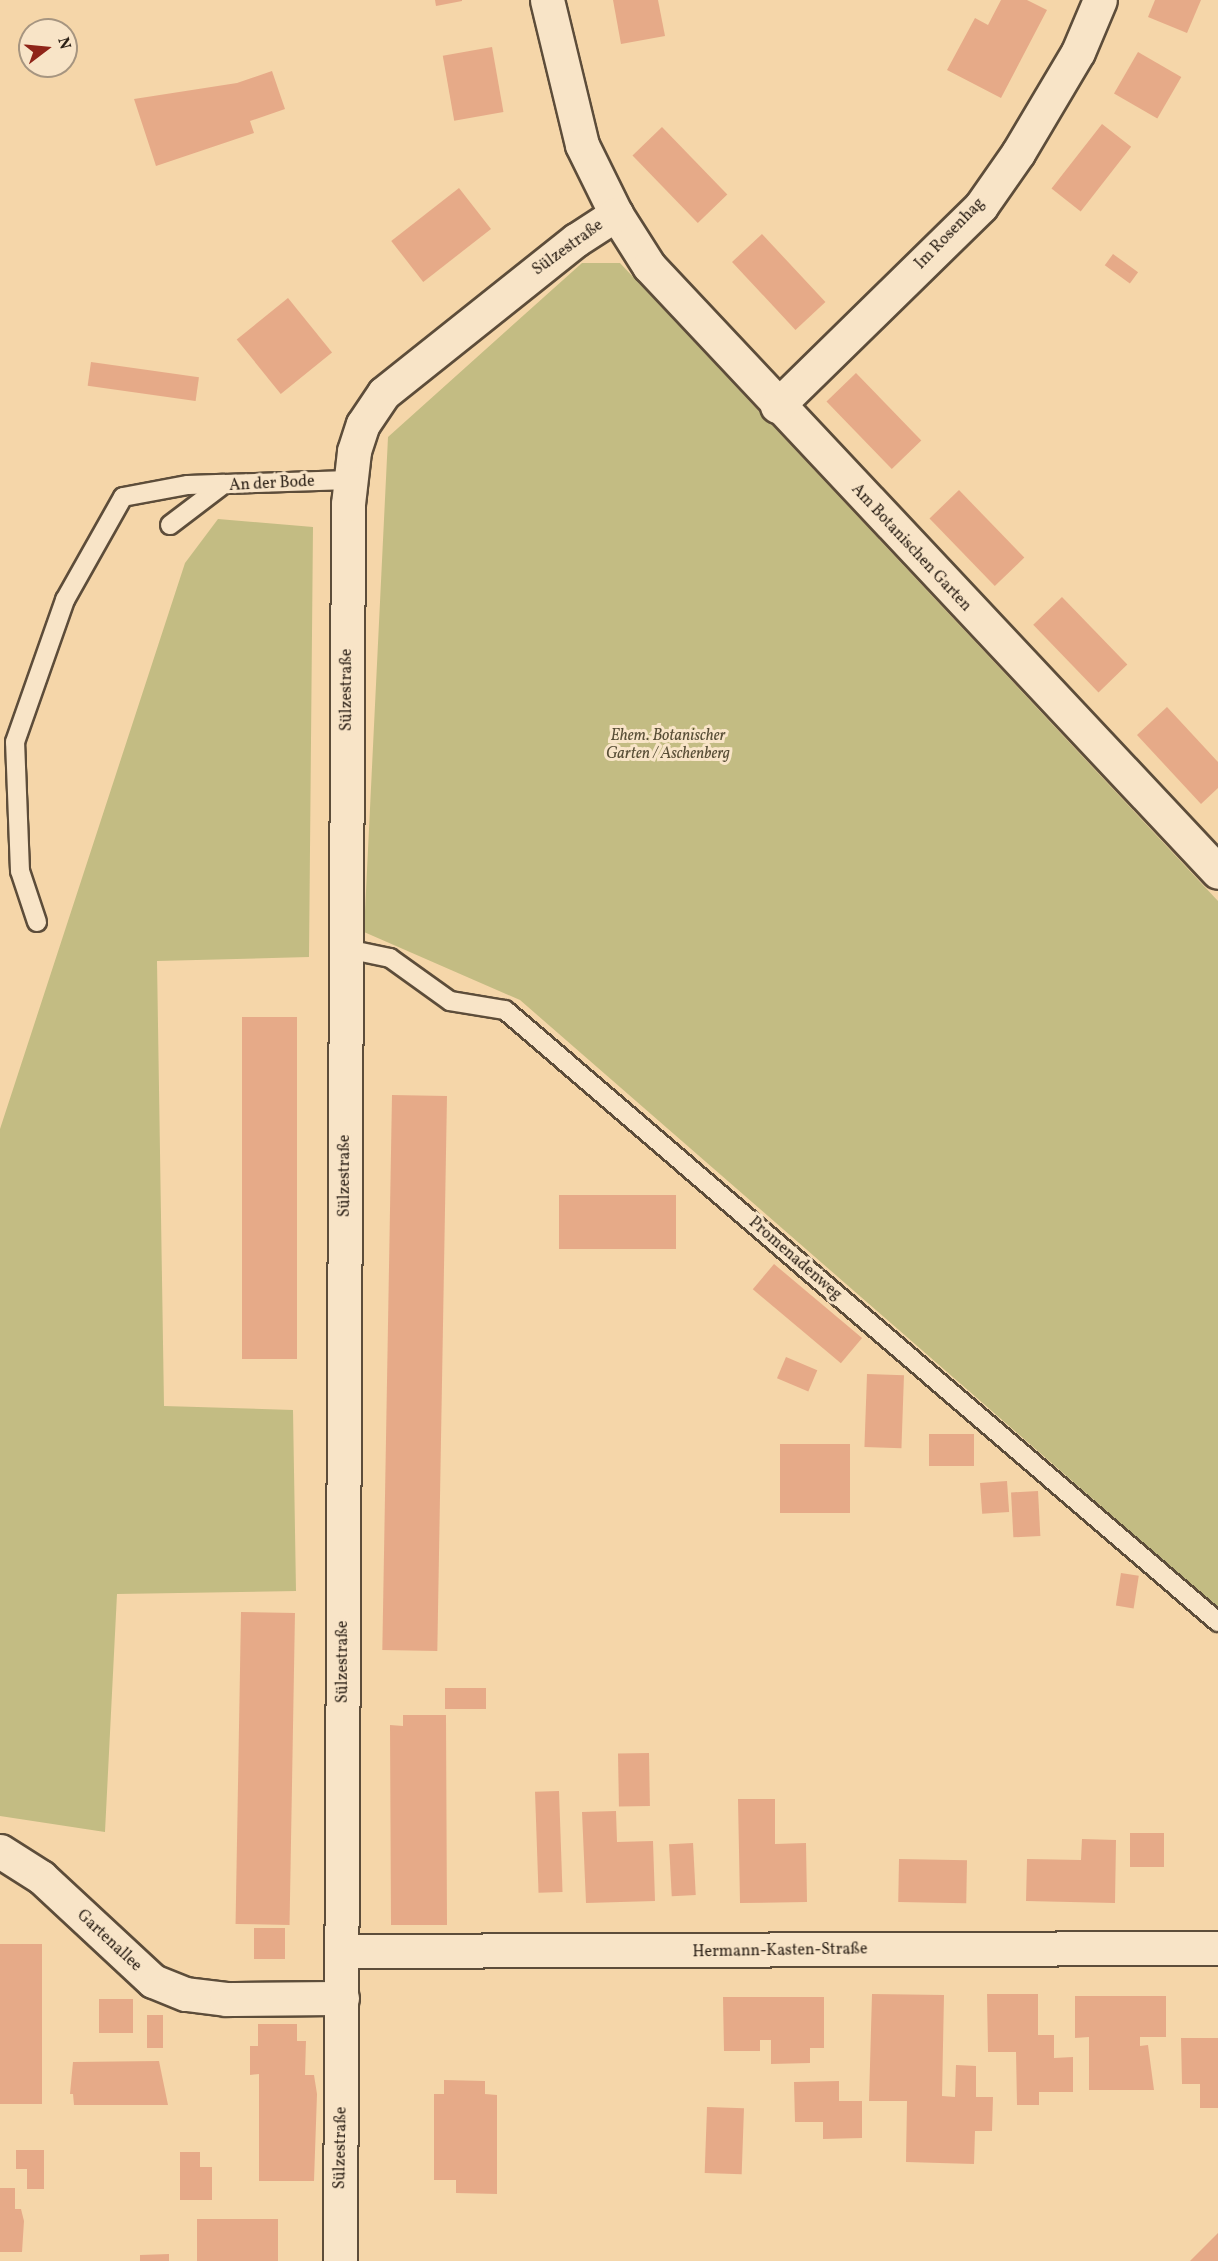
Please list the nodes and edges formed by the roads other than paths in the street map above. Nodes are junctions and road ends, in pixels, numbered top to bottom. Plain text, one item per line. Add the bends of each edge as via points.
1 (547, 0) edge
2 (1100, 0) edge
3 (616, 214) junction
4 (777, 406) junction
5 (350, 480) junction
6 (224, 484) junction
7 (170, 525) dead end
8 (1214, 858) edge
9 (37, 922) dead end
10 (346, 949) junction
11 (1218, 1622) edge
12 (0, 1851) edge
13 (1218, 1948) edge
14 (342, 1952) junction
15 (342, 1998) junction
16 (340, 2261) edge

1 - 3 street, Am Botanischen Garten via 582,145
2 - 4 street, Im Rosenhag via 1078,52 1018,153 981,206
3 - 4 street, Am Botanischen Garten via 649,266
3 - 5 street, Sülzestraße via 576,240 384,393 363,424
4 - 8 street, Am Botanischen Garten
5 - 6 lane, An der Bode
5 - 10 street, Sülzestraße
6 - 7 lane, An der Bode
6 - 9 lane via 188,484 123,497 65,600 15,742 20,871
10 - 11 lane, Promenadenweg via 390,958 450,1001 505,1010
10 - 14 street, Sülzestraße
12 - 15 street, Gartenallee via 41,1877 153,1981 186,1994 226,1999
13 - 14 street, Hermann-Kasten-Straße
14 - 15 street, Sülzestraße
15 - 16 street, Sülzestraße

